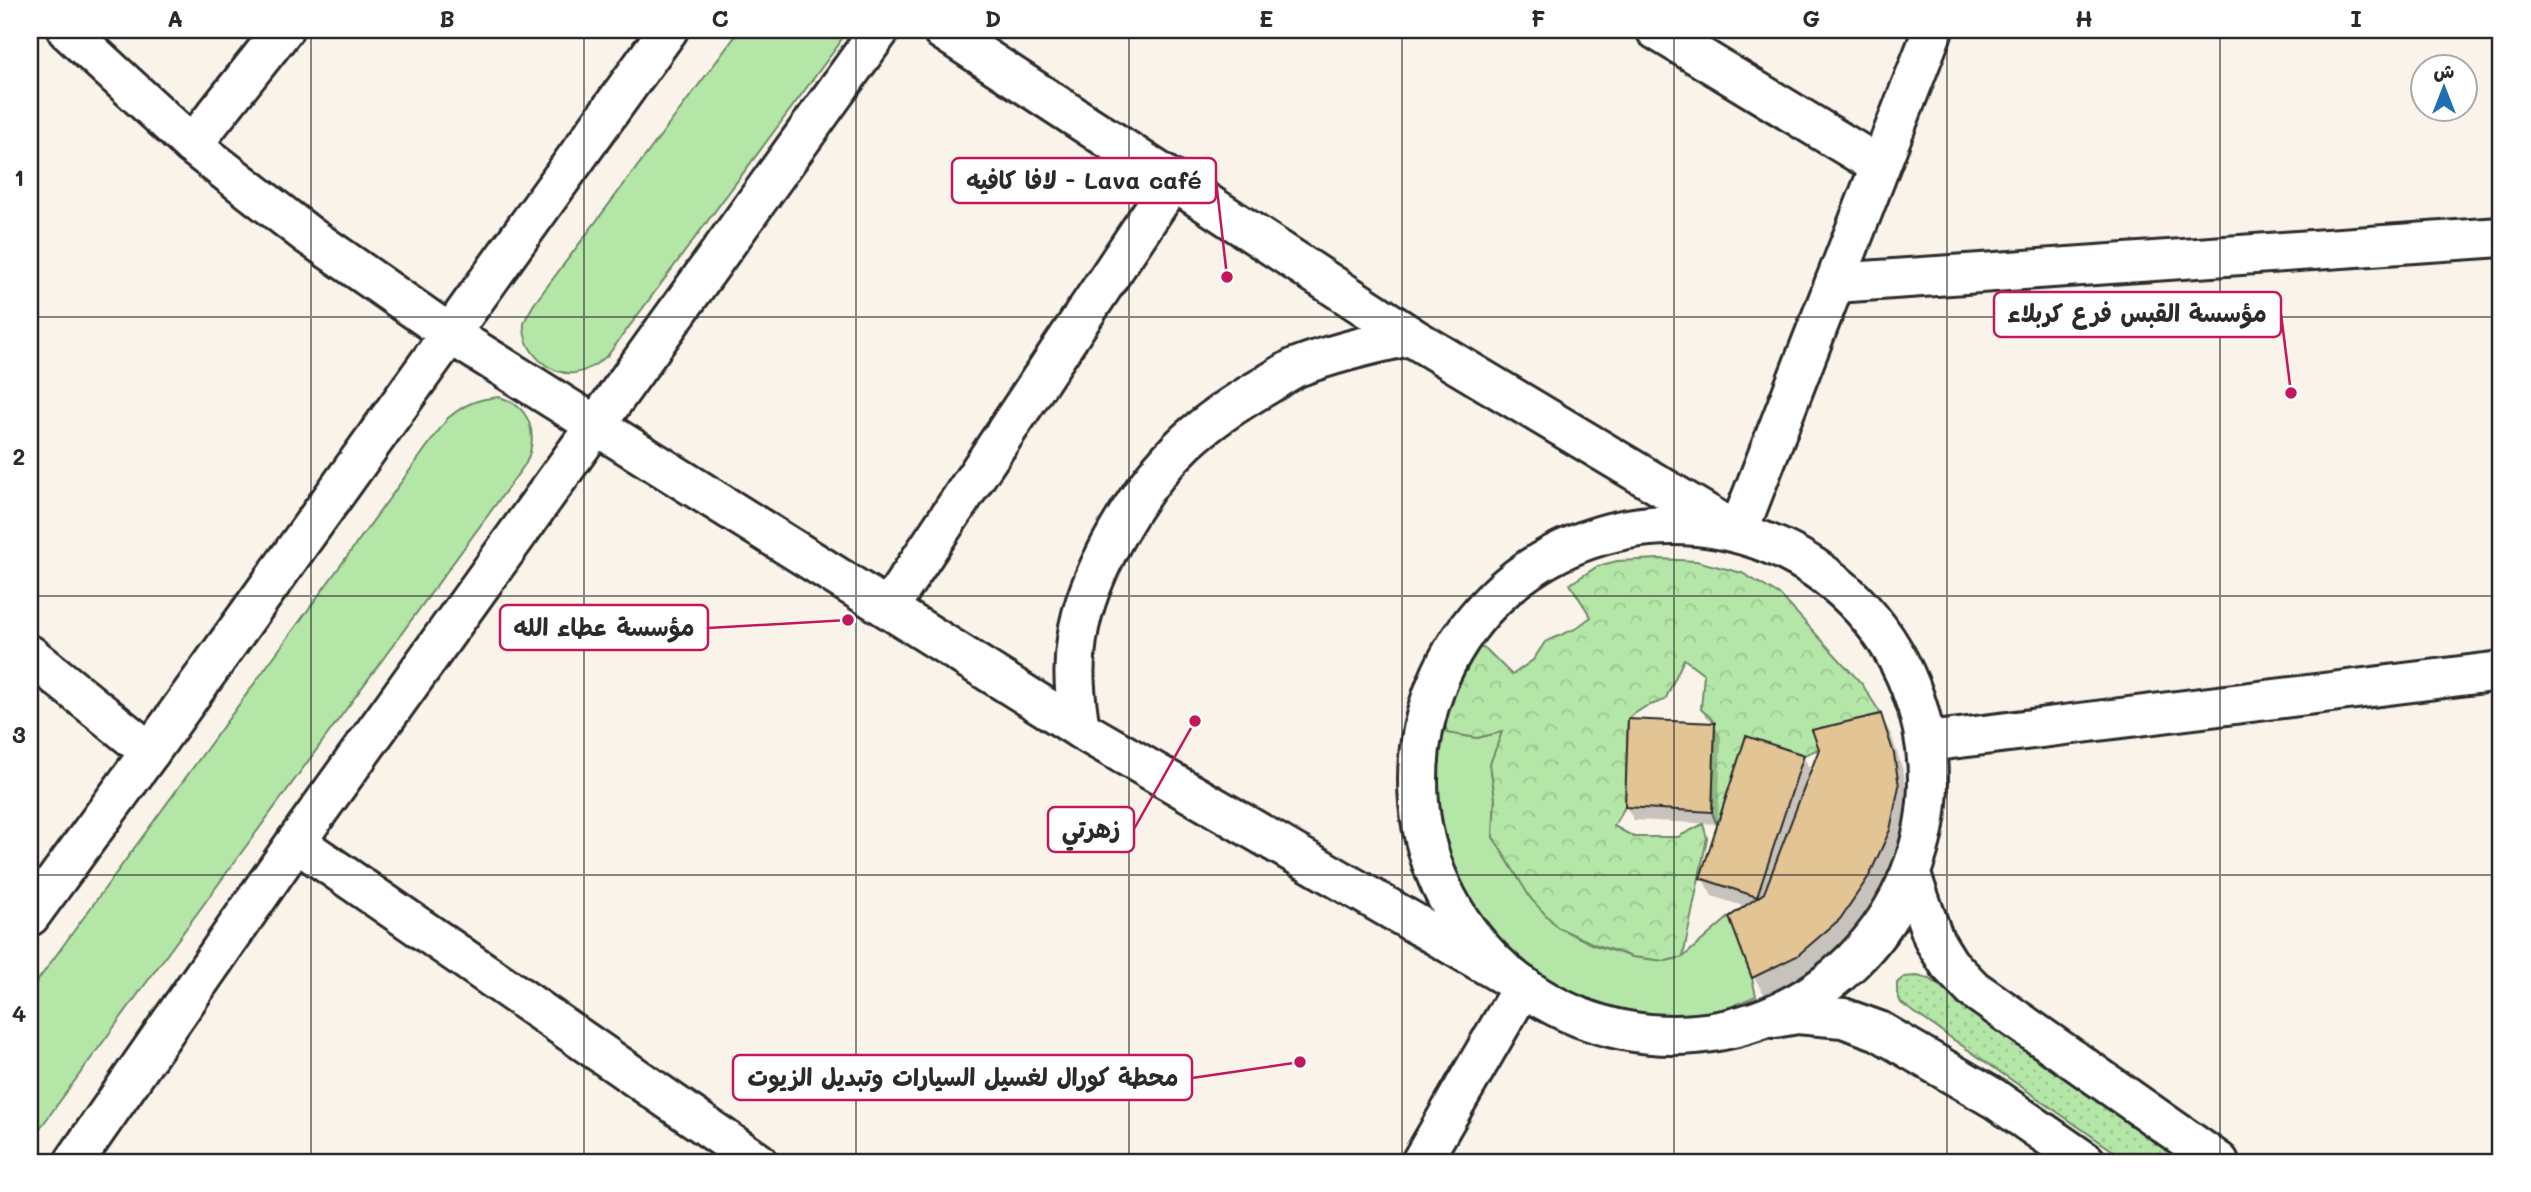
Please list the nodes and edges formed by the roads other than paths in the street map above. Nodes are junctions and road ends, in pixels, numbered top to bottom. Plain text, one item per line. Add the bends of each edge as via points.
1 (67, 30) edge
2 (284, 30) edge
3 (668, 30) edge
4 (880, 30) edge
5 (942, 30) edge
6 (1656, 30) edge
7 (1933, 30) edge
8 (192, 145) junction
9 (1880, 166) junction
10 (1173, 181) junction
11 (2501, 237) edge
12 (1835, 283) junction
13 (450, 334) junction
14 (1410, 336) junction
15 (595, 425) junction
16 (1738, 533) junction
17 (889, 607) junction
18 (30, 655) edge
19 (2501, 671) edge
20 (1080, 729) junction
21 (1927, 742) junction
22 (150, 752) junction
23 (296, 842) junction
24 (1911, 875) junction
25 (30, 916) edge
26 (1523, 986) junction
27 (1758, 1021) junction
28 (74, 1162) edge
29 (758, 1162) edge
30 (1420, 1162) edge
31 (2086, 1162) edge
32 (2219, 1162) edge

1 - 8 street
2 - 8 street
3 - 13 street
4 - 15 street
5 - 10 street
6 - 9 street
7 - 9 street
8 - 13 street via 308,235
9 - 12 street
10 - 14 street
10 - 17 street
11 - 12 street
12 - 16 street
13 - 15 street
13 - 22 street
14 - 16 street
14 - 20 street via 1295,368 1247,396 1186,442 1146,488 1090,587 1077,637 1073,683
15 - 17 street
15 - 23 street
16 - 21 street via 1807,561 1864,609 1905,670
16 - 26 street via 1668,524 1597,535 1533,565 1479,611 1441,670 1420,738 1418,809 1436,877 1471,937
17 - 20 street
18 - 22 street
19 - 21 street
20 - 26 street
21 - 24 street via 1928,810
22 - 25 street
23 - 28 street
23 - 29 street
24 - 27 street via 1886,923 1851,965 1808,998
24 - 32 street via 1934,940 1973,989
26 - 27 street via 1577,1017 1636,1033 1698,1034
26 - 30 street
27 - 31 street via 1797,1014 1843,1018 1879,1031 1995,1099

